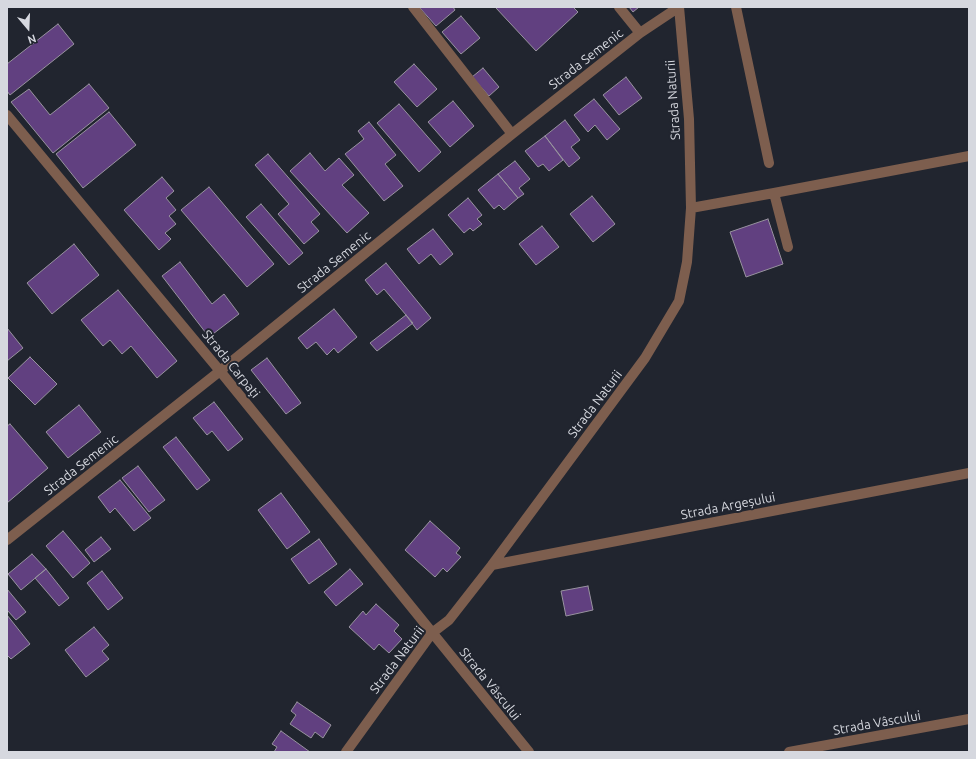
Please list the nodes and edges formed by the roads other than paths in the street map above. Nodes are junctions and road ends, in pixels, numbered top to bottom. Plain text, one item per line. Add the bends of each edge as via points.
1 (413, 7) edge
2 (618, 7) edge
3 (679, 7) edge
4 (736, 7) edge
5 (640, 33) junction
6 (7, 115) edge
7 (512, 134) junction
8 (969, 156) edge
9 (769, 163) dead end
10 (774, 194) junction
11 (691, 208) junction
12 (788, 247) dead end
13 (220, 371) junction
14 (969, 473) edge
15 (7, 540) edge
16 (492, 565) junction
17 (432, 633) junction
18 (969, 719) edge
19 (346, 752) edge
20 (529, 752) edge
21 (789, 752) edge

1 - 7 street
2 - 5 street
3 - 5 street, Strada Semenic
3 - 11 street, Strada Naturii via 689,119
4 - 9 street
5 - 7 street, Strada Semenic
6 - 13 street, Strada Carpați
7 - 13 street, Strada Semenic
8 - 10 street
10 - 11 street
10 - 12 street
11 - 16 street, Strada Naturii via 687,262 679,301 646,358
13 - 15 street, Strada Semenic
13 - 17 street, Strada Carpați
14 - 16 street, Strada Argeșului
16 - 17 street, Strada Naturii via 449,620
17 - 19 street, Strada Naturii
17 - 20 street, Strada Vâscului
18 - 21 street, Strada Vâscului

